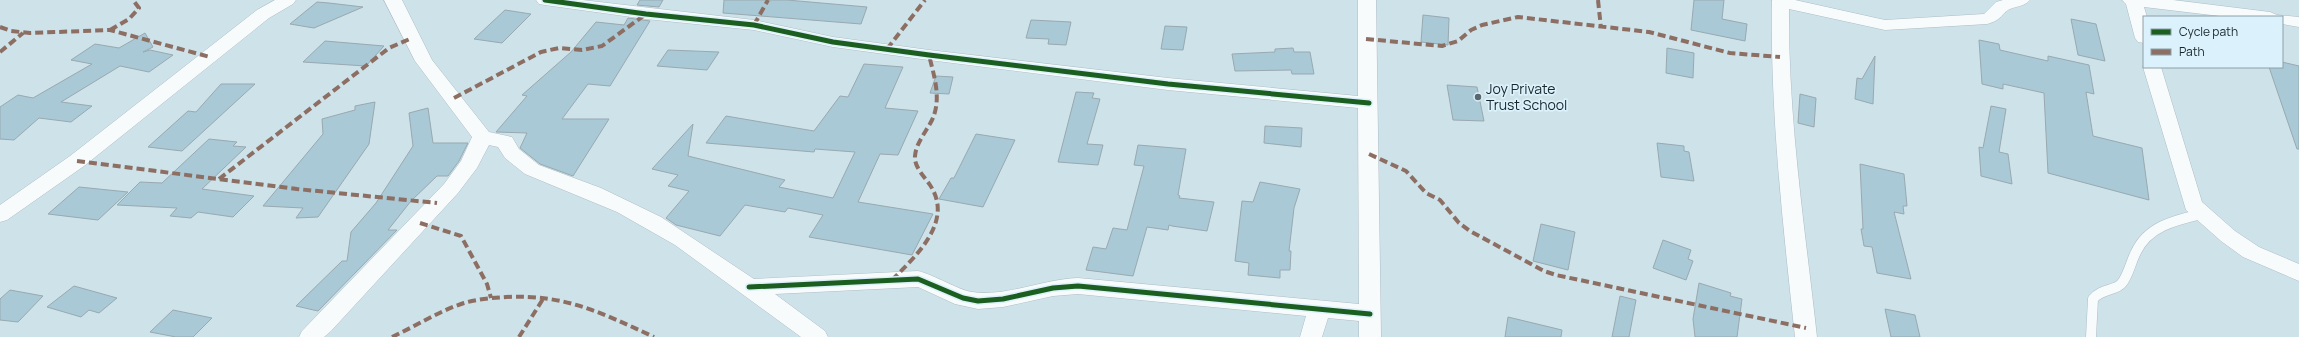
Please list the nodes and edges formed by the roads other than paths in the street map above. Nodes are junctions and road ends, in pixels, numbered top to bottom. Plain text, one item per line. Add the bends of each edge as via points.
1 (288, 0) edge
2 (393, 0) edge
3 (545, 0) edge
4 (1366, 0) edge
5 (2021, 0) edge
6 (2132, 0) edge
7 (1781, 1) edge
8 (2262, 16) edge
9 (2283, 19) edge
10 (2299, 22) edge
11 (2143, 35) edge
12 (2152, 68) edge
13 (1369, 103) junction
14 (482, 137) junction
15 (2, 212) edge
16 (2201, 214) junction
17 (2299, 273) edge
18 (749, 287) junction
19 (1319, 309) junction
20 (1370, 314) junction
21 (798, 329) edge
22 (310, 337) edge
23 (817, 337) edge
24 (1311, 337) edge
25 (1370, 337) edge
26 (1806, 337) edge
27 (2091, 337) edge

1 - 15 street via 263,14 77,161
2 - 14 street via 424,61
3 - 13 street via 754,25 833,42 937,56 1175,84
4 - 13 street
5 - 7 street via 2002,6 1994,16 1982,20 1898,26 1872,23
6 - 8 street
6 - 11 street
7 - 26 street via 1780,57
9 - 10 street
12 - 16 street via 2193,205
13 - 20 street
14 - 18 street via 506,142 518,162 529,169 595,193 637,213
14 - 22 street via 466,169 426,217
16 - 17 street via 2251,252
16 - 27 lane via 2165,224 2150,233 2139,246 2121,284 2103,289 2093,299
18 - 19 street via 918,279 939,285 962,298 977,301 1055,287 1078,286
18 - 21 street
19 - 20 street
19 - 24 street
20 - 25 street
21 - 23 street

